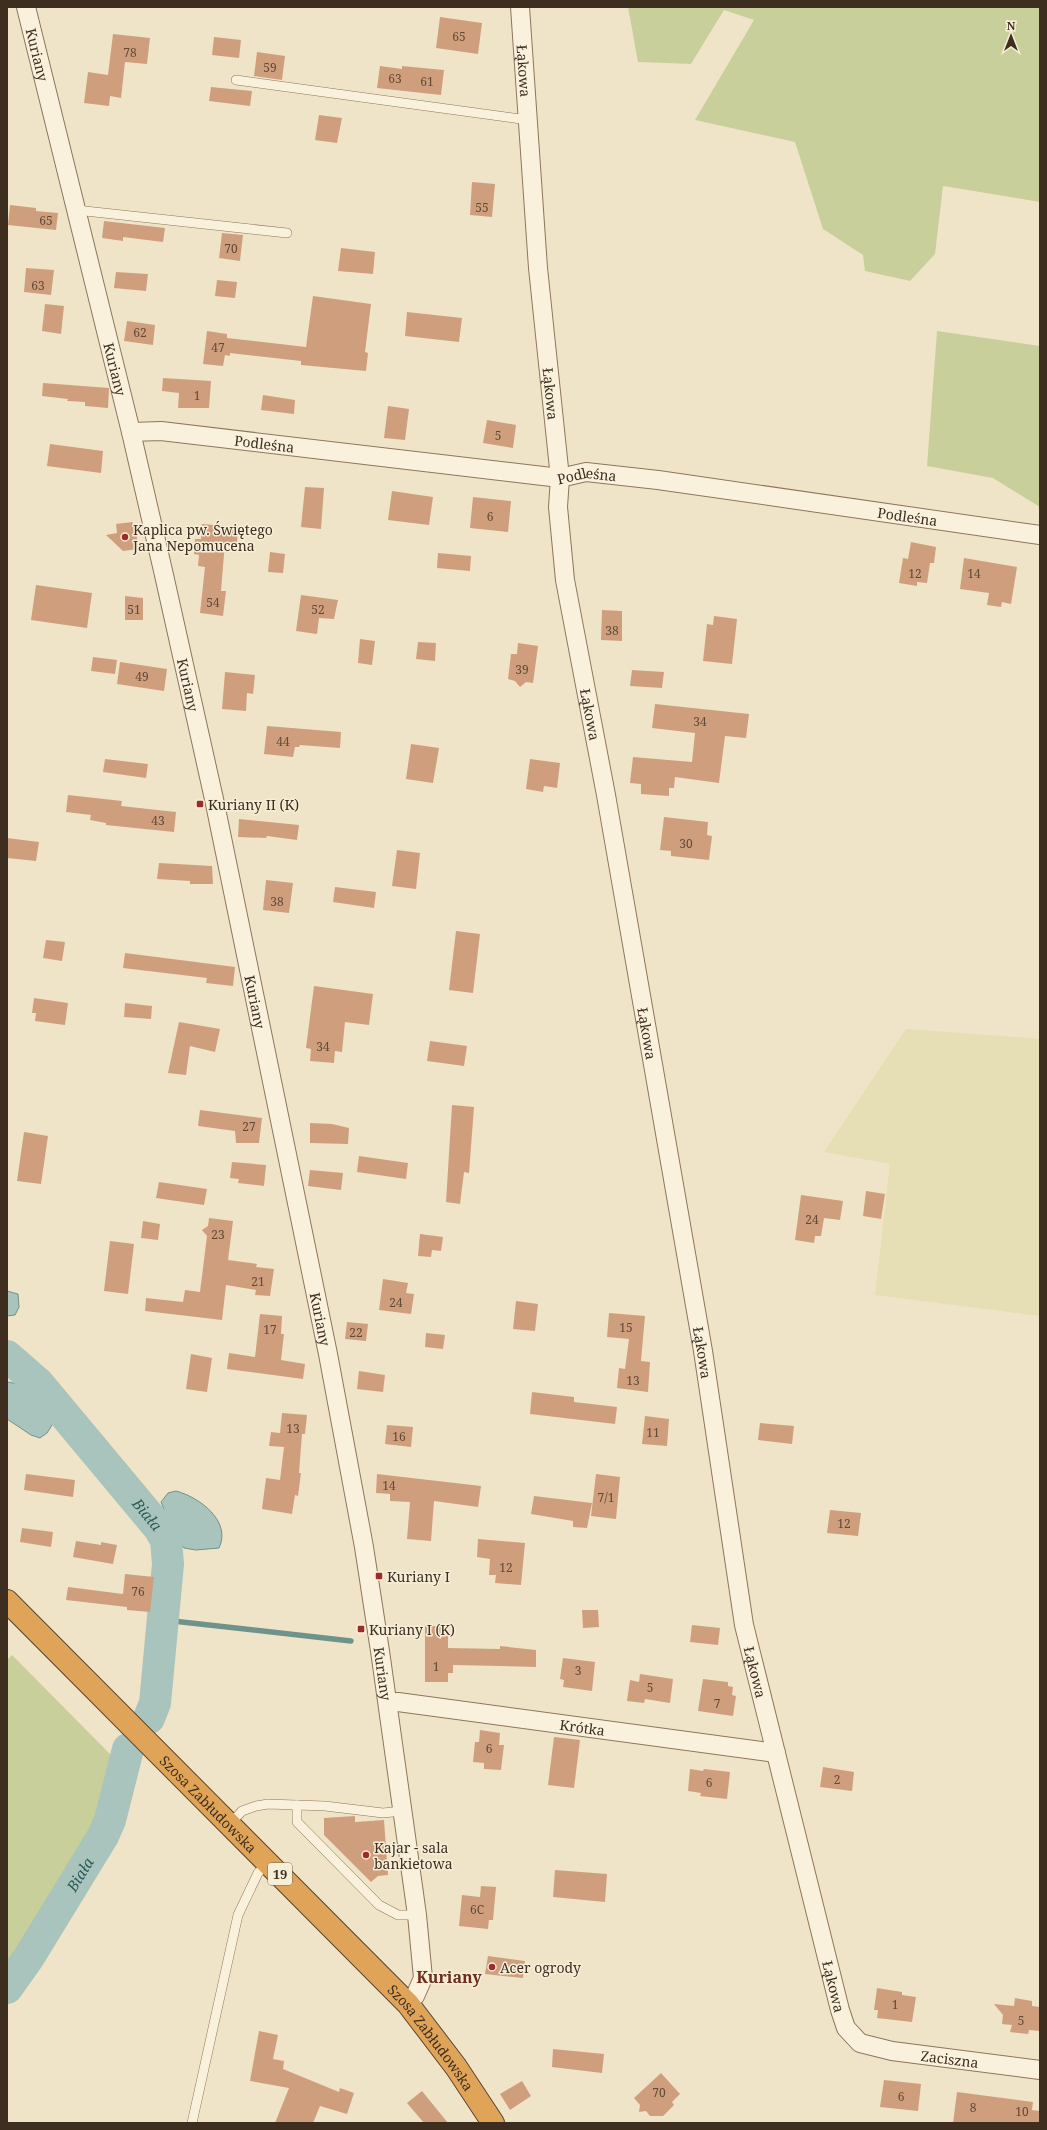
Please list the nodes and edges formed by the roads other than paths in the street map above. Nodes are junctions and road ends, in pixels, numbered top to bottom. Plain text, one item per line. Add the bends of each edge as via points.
1 (26, 7) edge
2 (520, 7) edge
3 (236, 80) dead end
4 (528, 120) junction
5 (76, 210) junction
6 (287, 233) dead end
7 (131, 432) junction
8 (560, 478) junction
9 (1040, 535) edge
10 (7, 1601) edge
11 (388, 1704) junction
12 (776, 1753) junction
13 (298, 1805) junction
14 (402, 1811) junction
15 (230, 1824) junction
16 (268, 1863) junction
17 (417, 1914) junction
18 (408, 2004) junction
19 (860, 2043) joint
20 (1040, 2070) edge
21 (192, 2123) edge
22 (493, 2123) edge

1 - 5 street, Kuriany
2 - 4 street, Łąkowa
3 - 4 lane
4 - 8 street, Łąkowa via 538,268
5 - 6 lane
5 - 7 street, Kuriany
7 - 8 street, Podleśna via 161,431
7 - 11 street, Kuriany via 214,799 328,1354 364,1547
8 - 9 street, Podleśna via 586,472 658,480
8 - 12 street, Łąkowa via 558,507 565,580 606,795 702,1351 744,1625
10 - 15 highway, Szosa Zabłudowska / 19
11 - 12 street, Krótka via 406,1703
11 - 14 street, Kuriany
12 - 19 street, Łąkowa via 840,2010 846,2028
13 - 14 lane via 383,1813
13 - 15 lane via 256,1806 242,1811
13 - 17 lane via 297,1822 378,1905 398,1915
14 - 17 street, Kuriany
15 - 16 highway, Szosa Zabłudowska / 19
16 - 18 highway, Szosa Zabłudowska / 19
16 - 21 lane via 258,1874 238,1915
17 - 18 street, Kuriany via 424,1978
18 - 22 highway, Szosa Zabłudowska / 19 via 456,2067
19 - 20 street, Zaciszna via 892,2051

